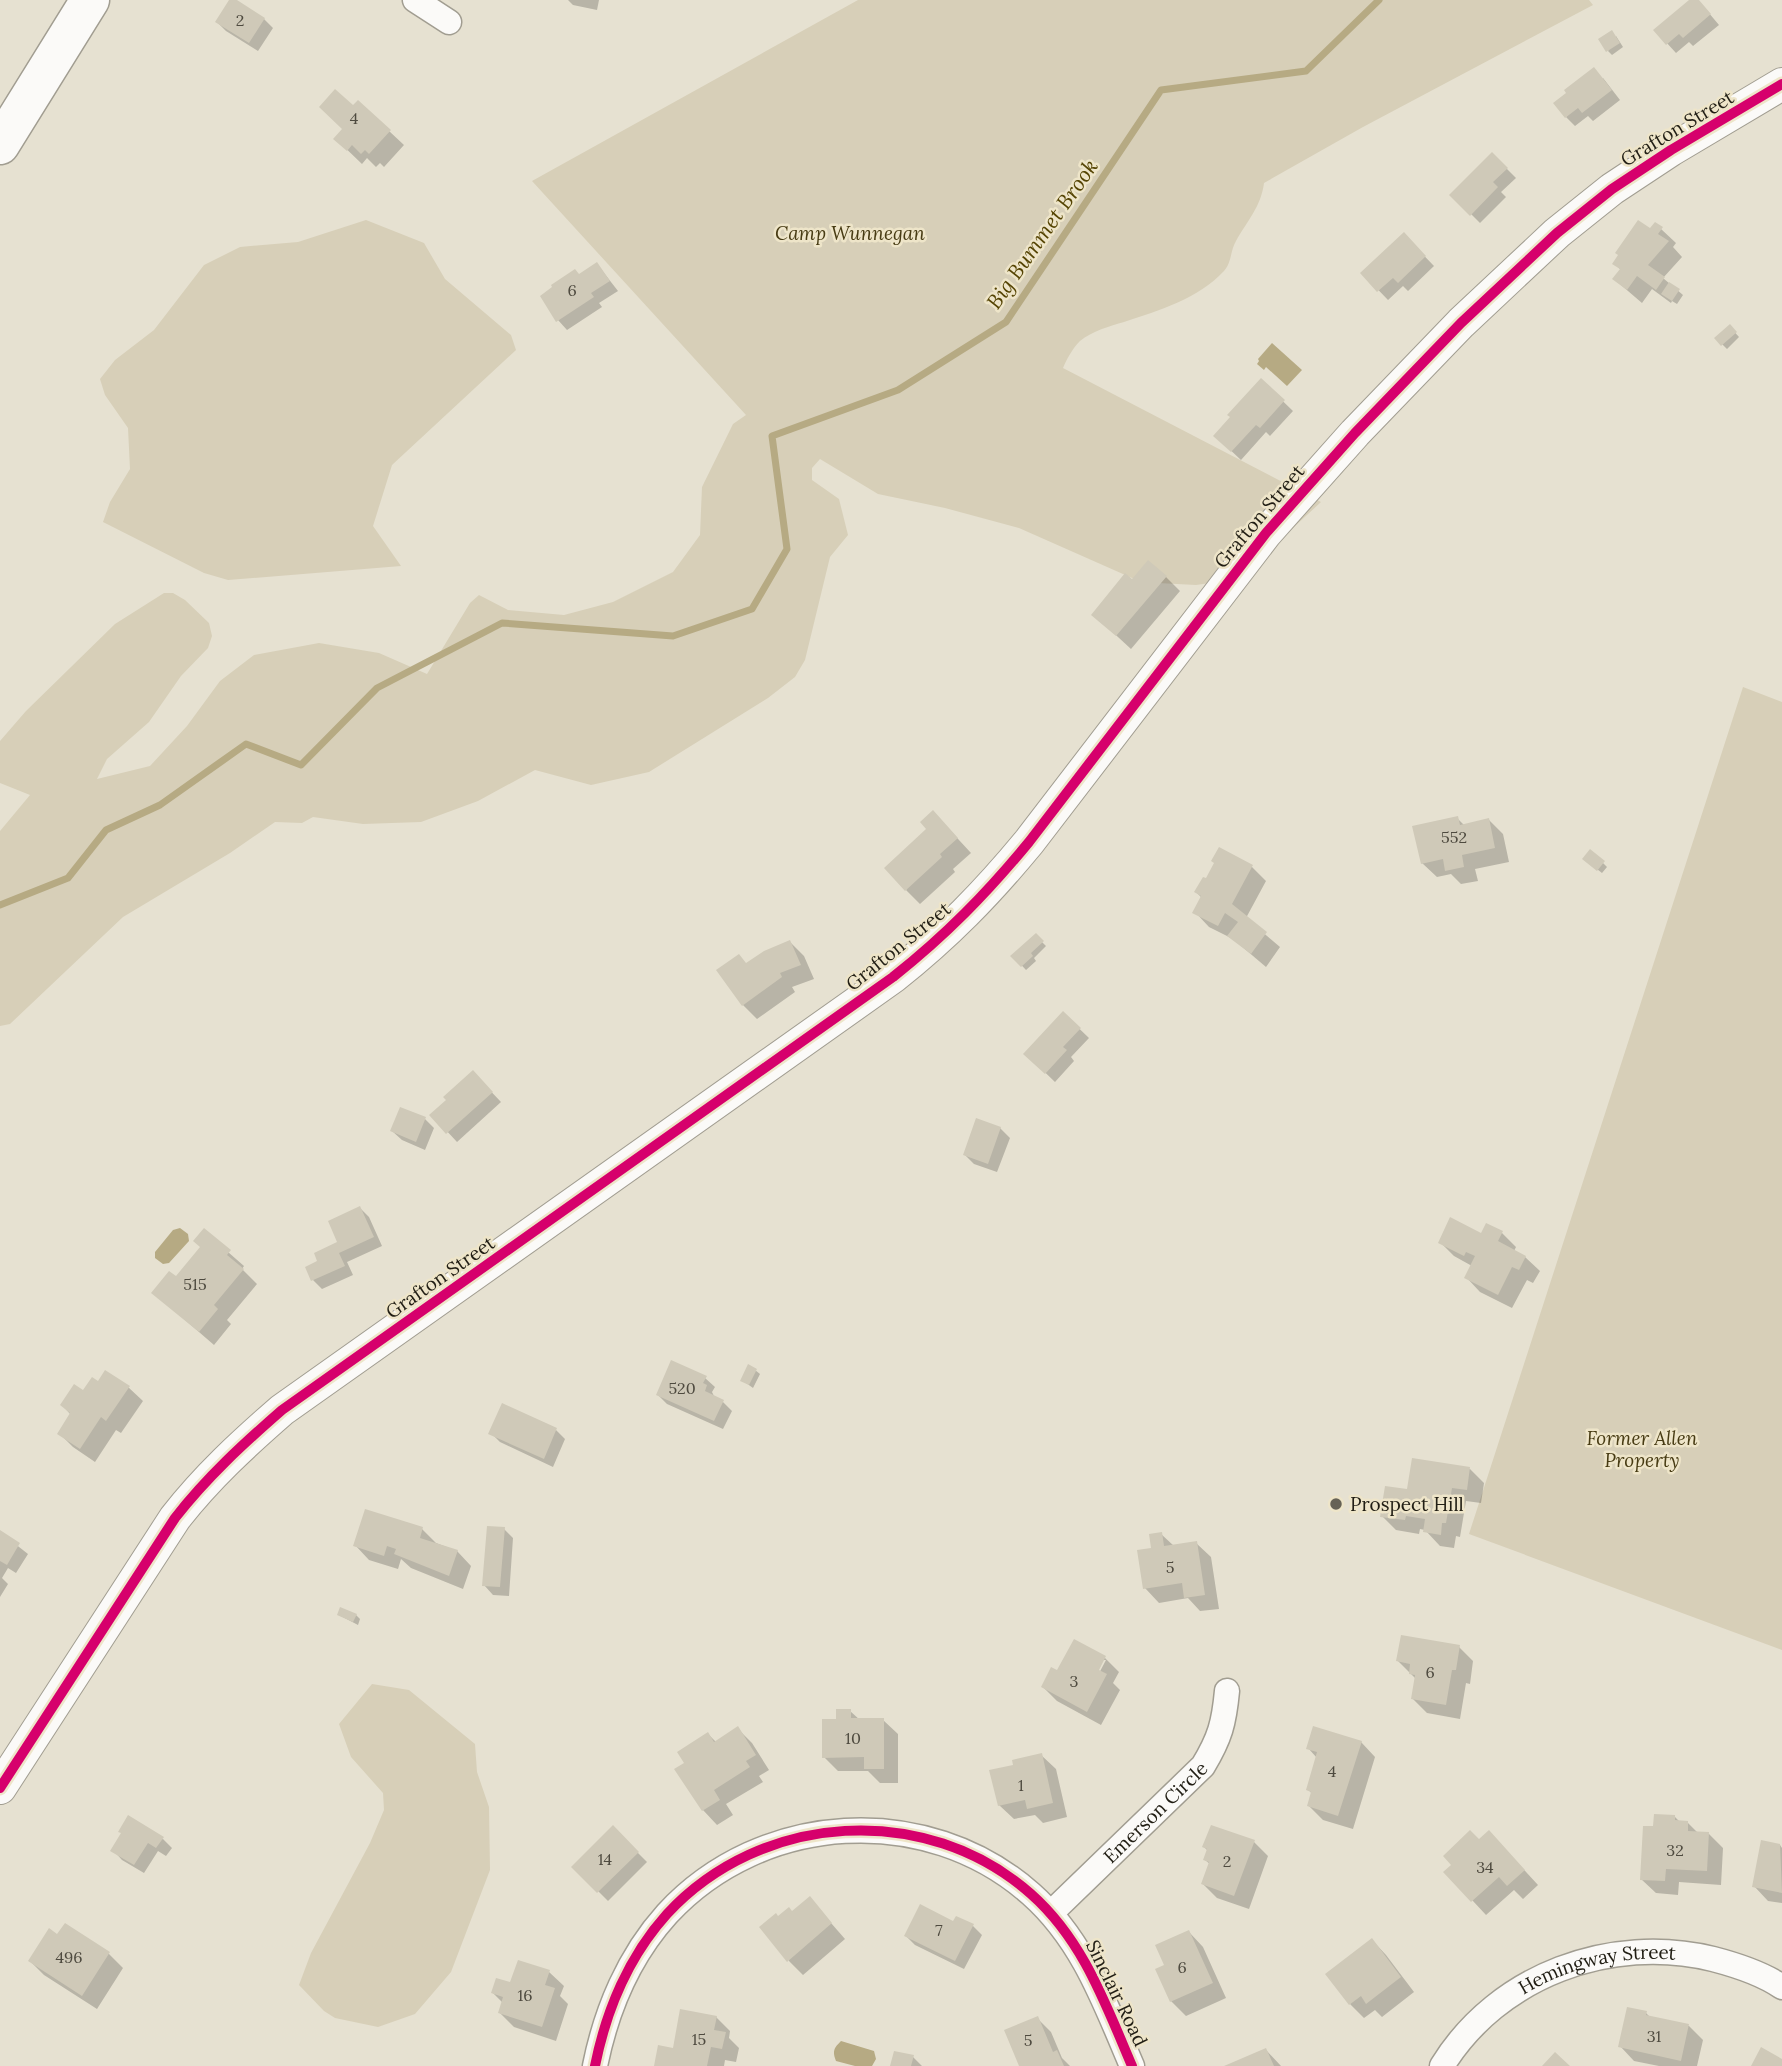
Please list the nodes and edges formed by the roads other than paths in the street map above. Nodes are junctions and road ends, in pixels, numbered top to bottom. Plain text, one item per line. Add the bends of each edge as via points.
1 (90, 0) edge
2 (415, 0) edge
3 (449, 22) dead end
4 (1782, 84) edge
5 (0, 145) edge
6 (1227, 1691) dead end
7 (0, 1788) edge
8 (1051, 1913) junction
9 (1782, 1987) edge
10 (595, 2066) edge
11 (1132, 2066) edge
12 (1442, 2066) edge

1 - 5 main road
2 - 3 street
4 - 7 street, Grafton Street via 1612,189 1557,233 1461,323 1266,533 1029,842 992,887 933,945 282,1410 243,1443 208,1477 169,1527
6 - 8 street, Emerson Circle via 1224,1723 1203,1766
8 - 10 street, Sinclair Road via 982,1860 929,1839 844,1830 787,1840 751,1853 709,1877 666,1915 620,1987
8 - 11 street, Sinclair Road via 1085,1959
9 - 12 street, Hemingway Street via 1749,1970 1693,1954 1664,1950 1606,1955 1546,1974 1518,1990 1476,2022

